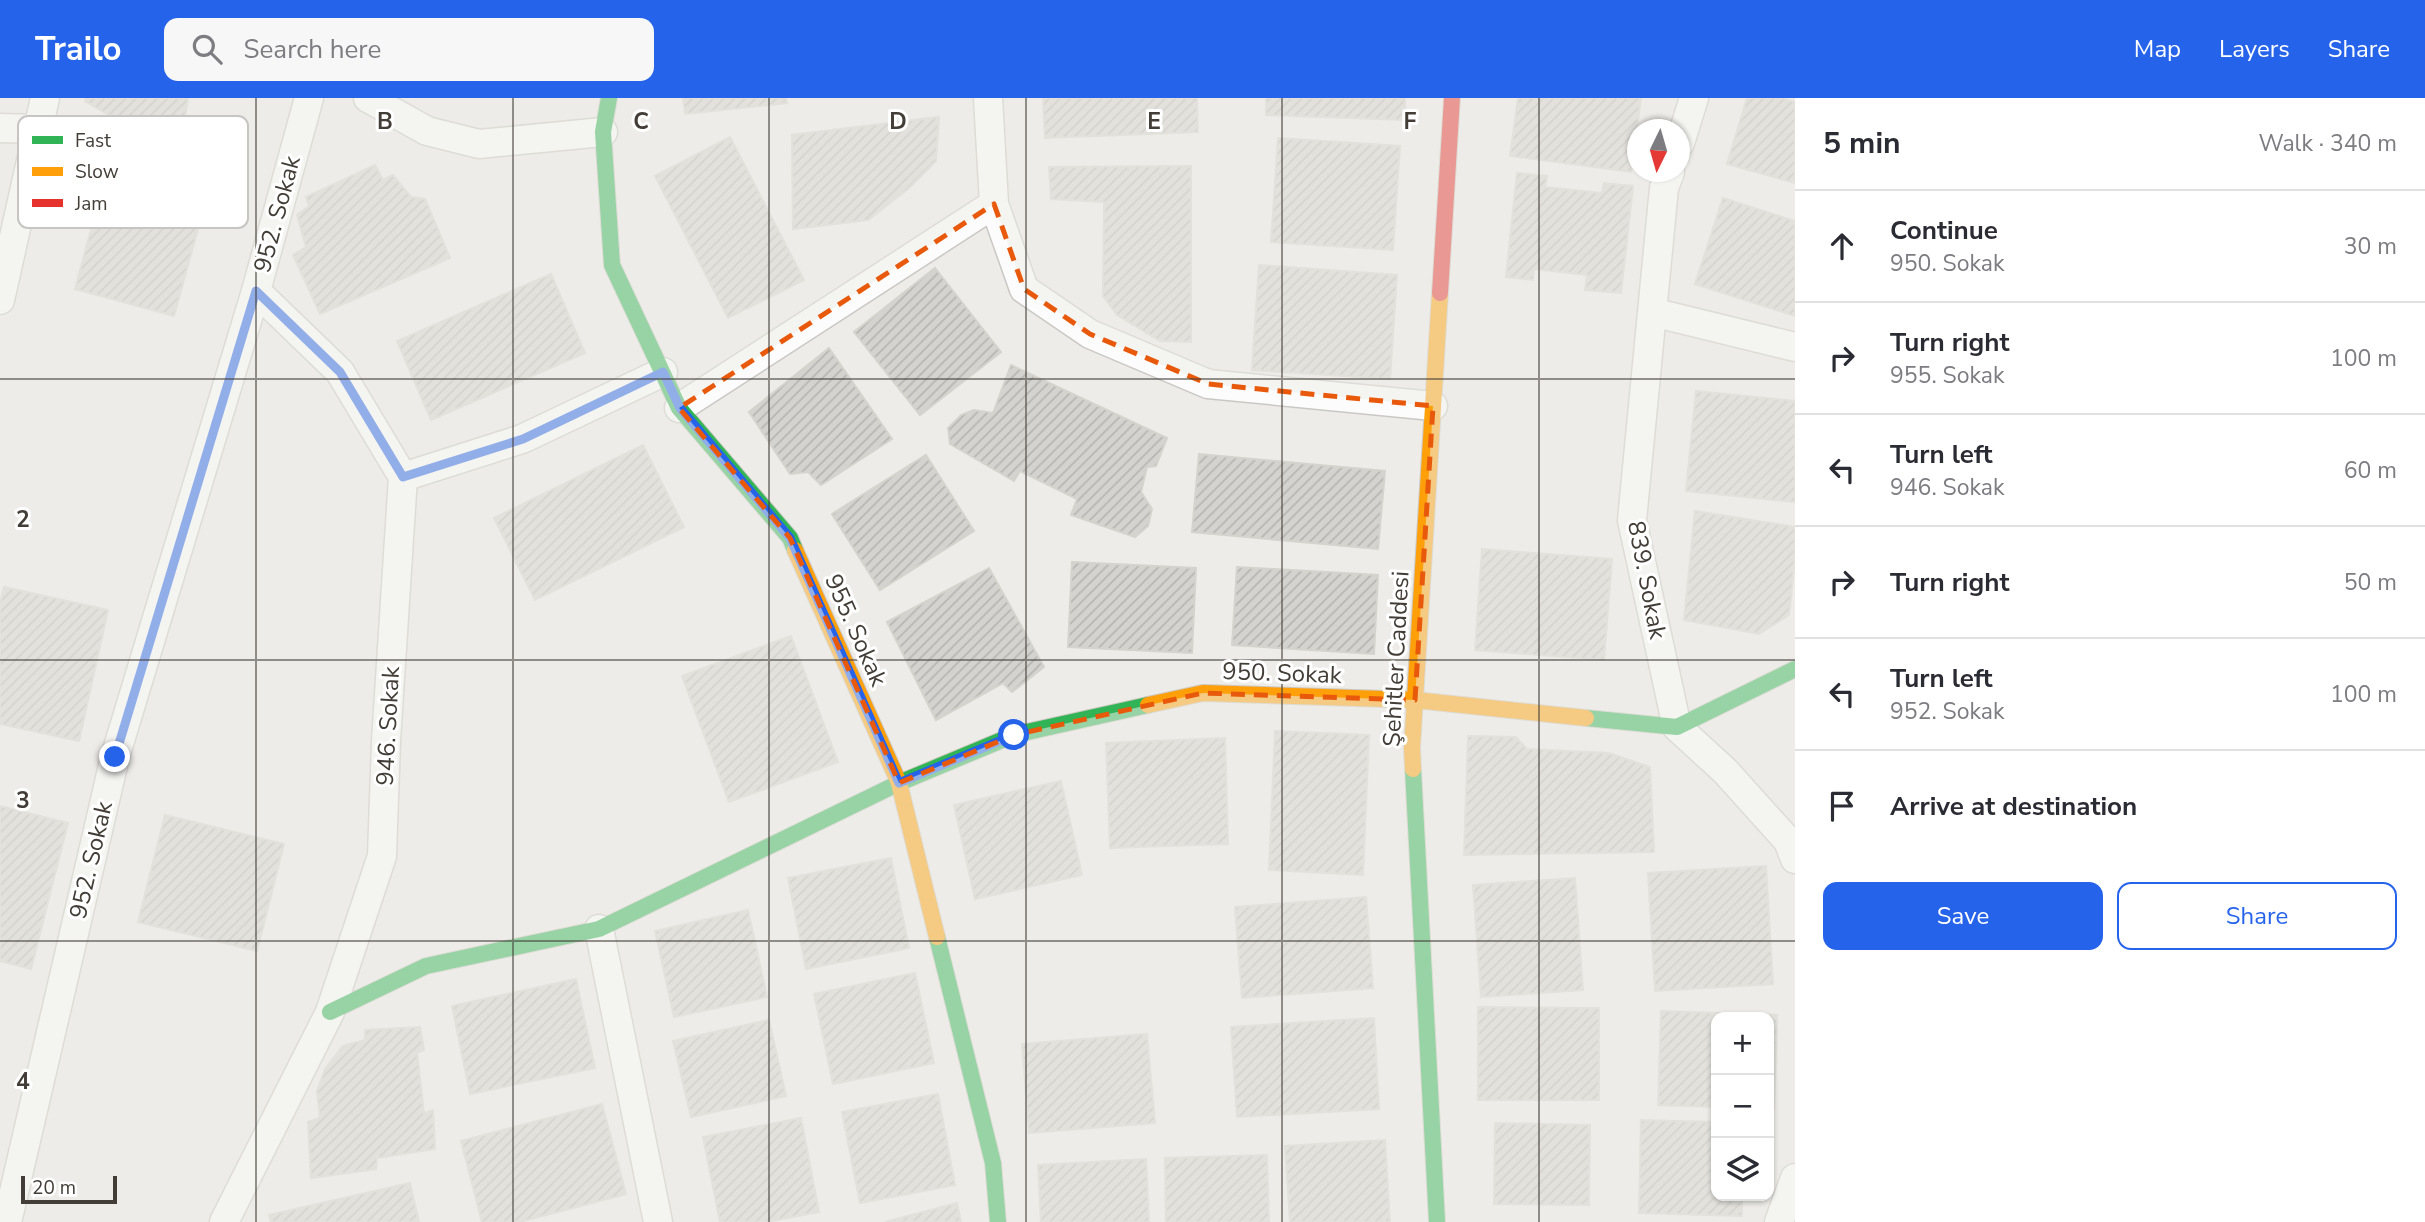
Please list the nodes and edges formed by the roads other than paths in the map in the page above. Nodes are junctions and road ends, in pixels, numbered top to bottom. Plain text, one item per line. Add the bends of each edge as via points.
1 (45, 98) edge
2 (309, 98) edge
3 (369, 98) edge
4 (609, 98) edge
5 (988, 98) edge
6 (1452, 98) edge
7 (1695, 98) edge
8 (42, 116) edge
9 (1688, 119) edge
10 (0, 128) edge
11 (18, 128) edge
12 (603, 132) junction
13 (1666, 182) edge
14 (994, 204) junction
15 (18, 221) edge
16 (256, 291) junction
17 (0, 300) edge
18 (1652, 312) junction
19 (1795, 347) edge
20 (663, 372) junction
21 (1433, 406) junction
22 (680, 408) junction
23 (403, 477) junction
24 (1795, 669) edge
25 (1415, 701) junction
26 (1677, 727) junction
27 (899, 783) junction
28 (1795, 859) edge
29 (599, 929) junction
30 (330, 1012) junction
31 (1795, 1178) edge
32 (7, 1222) edge
33 (224, 1222) edge
34 (658, 1222) edge
35 (998, 1222) edge
36 (1437, 1222) edge
37 (1779, 1222) edge

1 - 8 street
2 - 16 street, 952. Sokak
3 - 12 street via 427,131 479,144
4 - 12 street, 955. Sokak
5 - 14 street
6 - 21 street, Şehitler Caddesi
7 - 9 street
10 - 11 street
12 - 20 street, 955. Sokak via 612,265
13 - 18 street, 839. Sokak
14 - 21 street via 1024,289 1090,334 1208,384
14 - 22 street
15 - 17 street
16 - 23 street via 340,372
16 - 32 street, 952. Sokak via 115,757
18 - 19 street
18 - 26 street, 839. Sokak via 1632,520
20 - 22 street, 955. Sokak
20 - 23 street via 523,439
21 - 25 street, Şehitler Caddesi
22 - 27 street, 955. Sokak via 790,538
23 - 30 street, 946. Sokak via 382,856
24 - 26 street
25 - 26 street, 950. Sokak
25 - 27 street, 950. Sokak via 1203,693 1014,735
25 - 36 street, Şehitler Caddesi via 1412,748
26 - 28 street via 1788,841
27 - 29 street, 950. Sokak
27 - 35 street, 955. Sokak via 993,1163
29 - 30 street, 950. Sokak via 426,966
29 - 34 street
30 - 33 street, 946. Sokak
31 - 37 street

